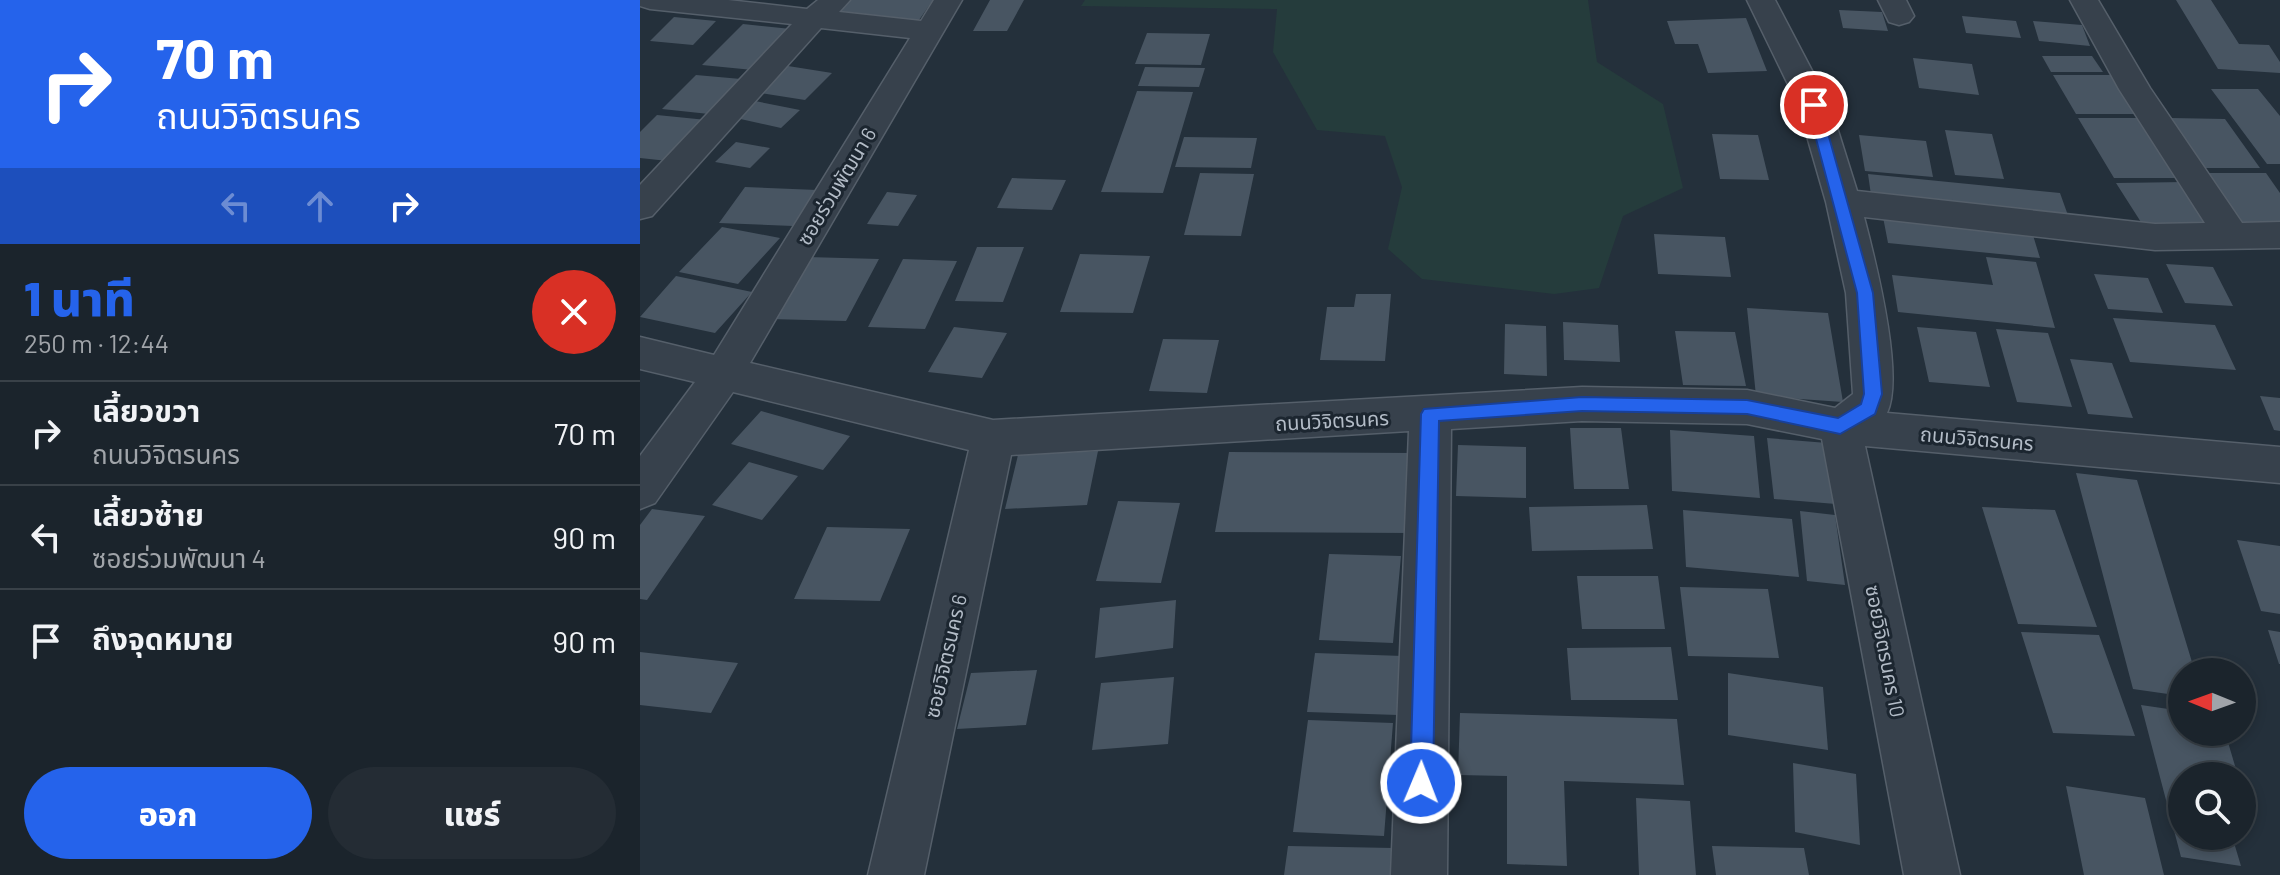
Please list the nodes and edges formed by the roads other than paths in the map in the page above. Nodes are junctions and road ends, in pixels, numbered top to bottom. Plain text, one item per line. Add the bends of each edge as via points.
1 (650, 0) edge
2 (948, 0) edge
3 (1761, 0) edge
4 (2084, 0) edge
5 (825, 9) edge
6 (929, 31) junction
7 (1843, 202) junction
8 (640, 207) edge
9 (2280, 235) edge
10 (2232, 236) junction
11 (640, 353) edge
12 (724, 373) junction
13 (1430, 414) junction
14 (1840, 426) junction
15 (993, 438) junction
16 (2280, 465) edge
17 (640, 490) edge
18 (896, 875) edge
19 (1419, 875) edge
20 (1932, 875) edge

1 - 5 street
2 - 6 street, ซอยร่วมพัฒนา 6
3 - 7 street via 1814,105
4 - 10 street via 2135,89
5 - 6 street
5 - 8 street
6 - 12 street, ซอยร่วมพัฒนา 6
7 - 10 street via 2155,237
7 - 14 street via 1865,293 1873,394 1869,408
9 - 10 street
11 - 12 street, ถนนวิจิตรนคร
12 - 15 street, ถนนวิจิตรนคร
12 - 17 street, ซอยร่วมพัฒนา 6
13 - 14 street, ถนนวิจิตรนคร via 1582,404 1747,407
13 - 15 street, ถนนวิจิตรนคร
13 - 19 street
14 - 16 street, ถนนวิจิตรนคร
14 - 20 street, ซอยวิจิตรนคร 10
15 - 18 street, ซอยวิจิตรนคร 6

